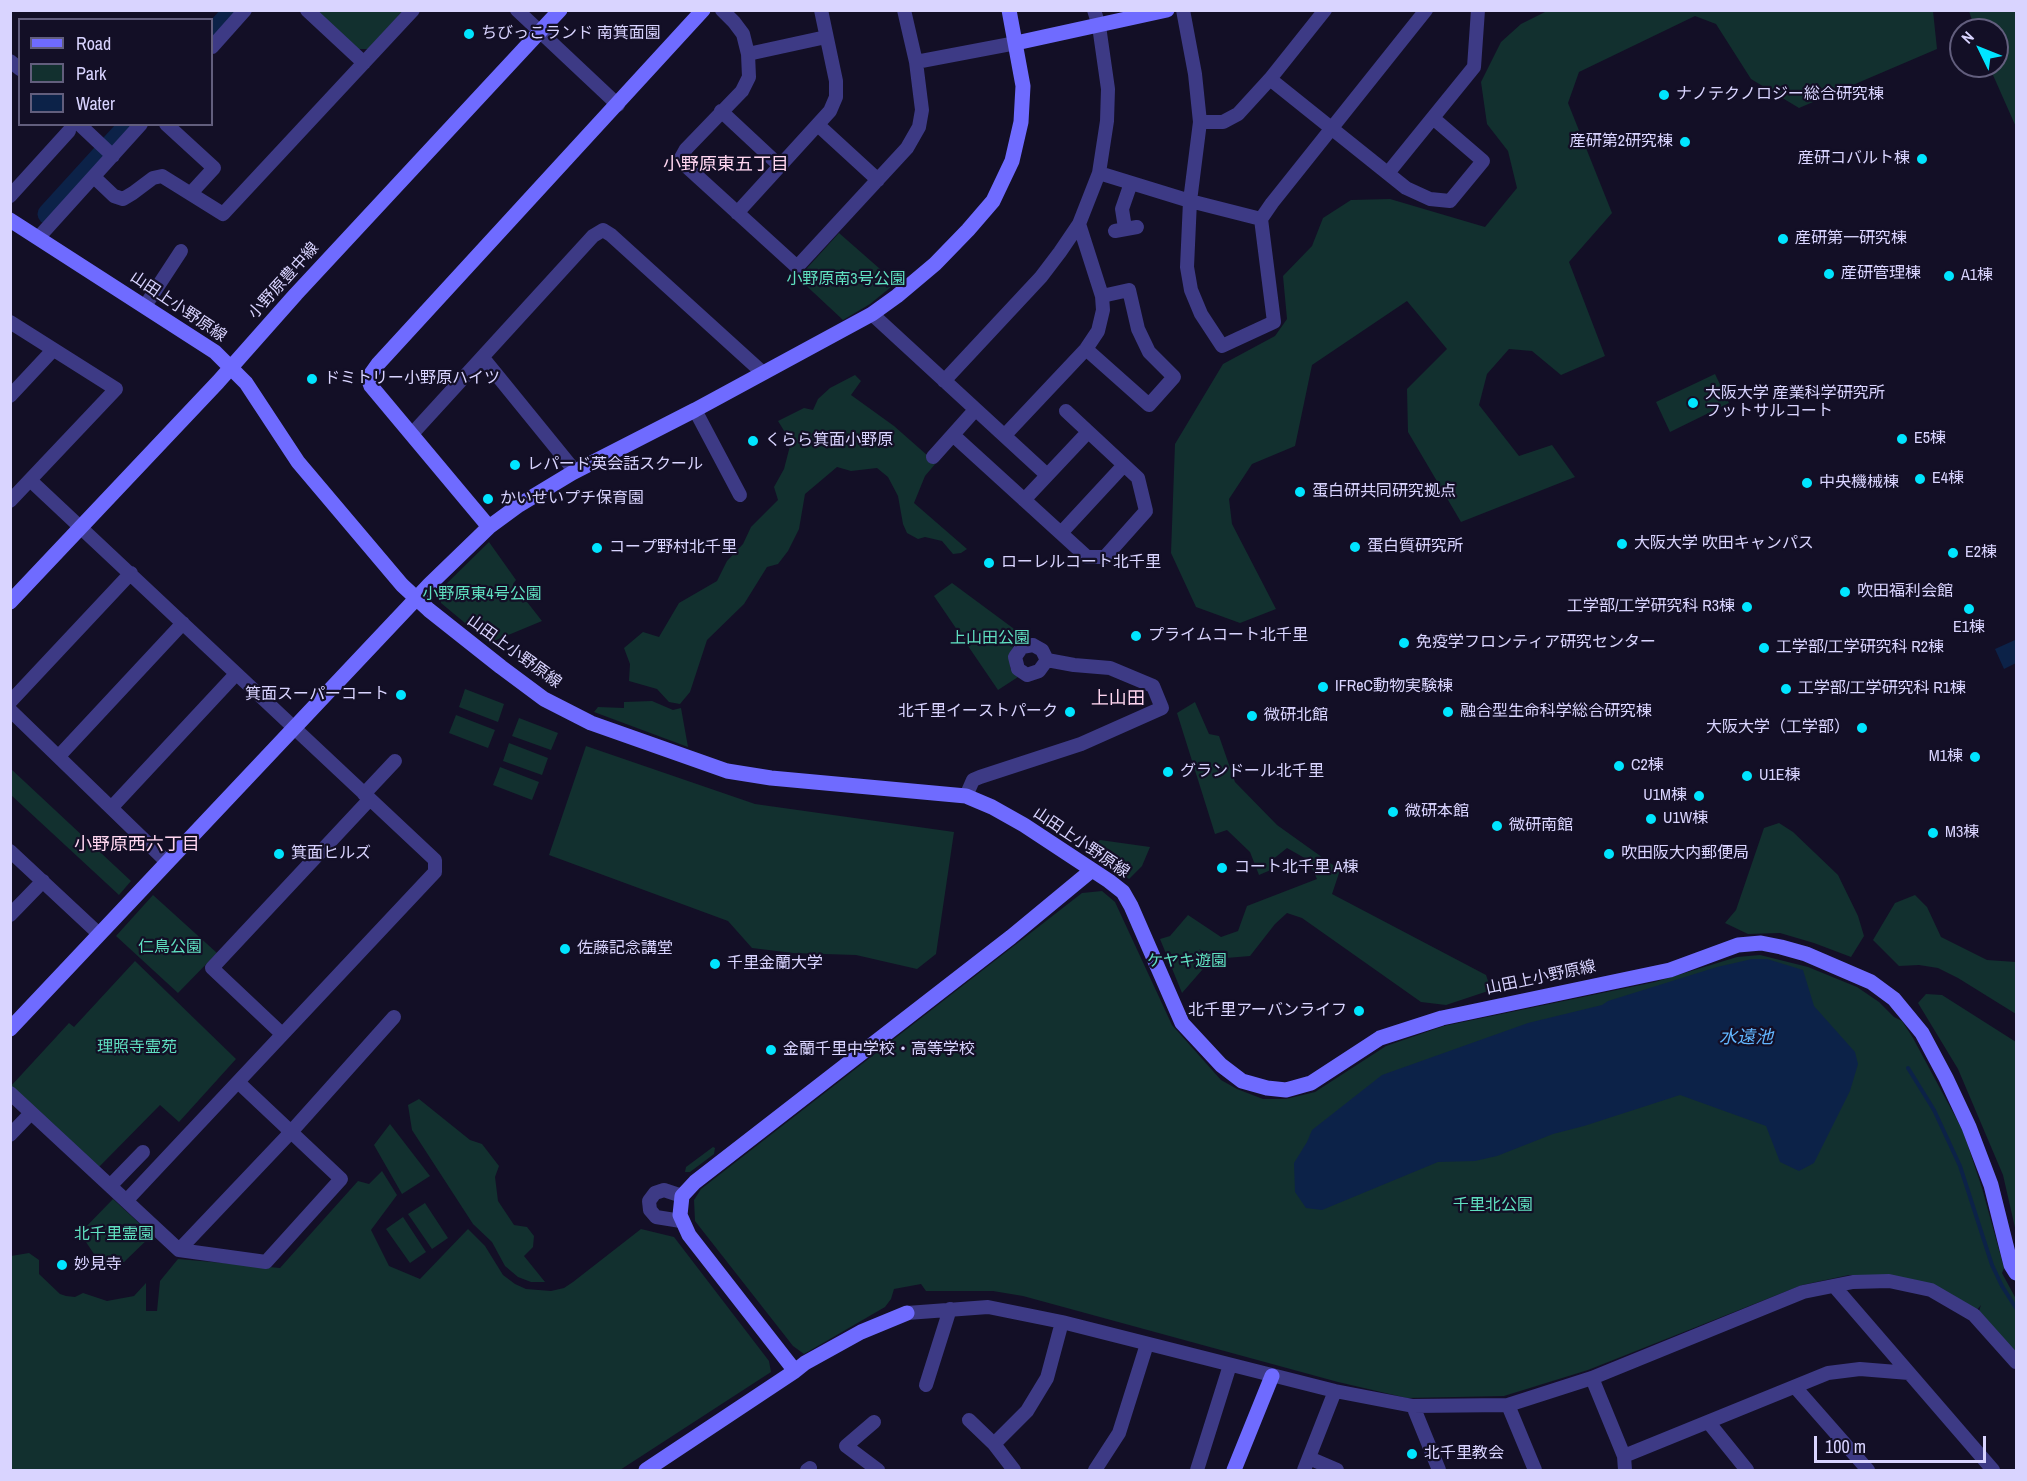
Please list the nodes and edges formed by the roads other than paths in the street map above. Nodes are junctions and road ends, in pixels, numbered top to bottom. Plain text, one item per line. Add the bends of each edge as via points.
1 (245, 10) edge
2 (307, 10) edge
3 (413, 10) edge
4 (518, 10) edge
5 (560, 10) edge
6 (703, 10) edge
7 (722, 10) edge
8 (820, 10) edge
9 (904, 10) edge
10 (1009, 10) edge
11 (1094, 10) edge
12 (1167, 10) edge
13 (1183, 10) edge
14 (1325, 10) edge
15 (1426, 10) edge
16 (1478, 10) edge
17 (1099, 26) junction
18 (540, 32) junction
19 (826, 37) junction
20 (1016, 43) junction
21 (213, 47) edge
22 (748, 54) junction
23 (916, 62) junction
24 (364, 63) junction
25 (1270, 79) junction
26 (618, 105) junction
27 (721, 111) junction
28 (1433, 118) junction
29 (1200, 122) junction
30 (818, 125) junction
31 (138, 126) edge
32 (168, 126) edge
33 (1332, 127) junction
34 (74, 128) edge
35 (107, 151) junction
36 (780, 166) junction
37 (1099, 173) junction
38 (1388, 173) junction
39 (94, 177) junction
40 (878, 180) junction
41 (1131, 183) junction
42 (191, 193) junction
43 (10, 196) edge
44 (1190, 201) junction
45 (737, 213) junction
46 (1261, 219) junction
47 (10, 220) edge
48 (1079, 224) junction
49 (1126, 229) dead end
50 (38, 238) junction
51 (181, 251) dead end
52 (1102, 296) junction
53 (145, 306) junction
54 (872, 314) junction
55 (10, 322) edge
56 (1086, 349) junction
57 (53, 350) junction
58 (483, 358) junction
59 (231, 367) junction
60 (763, 373) junction
61 (944, 381) junction
62 (10, 396) edge
63 (695, 410) junction
64 (975, 410) junction
65 (1066, 411) dead end
66 (1088, 432) junction
67 (412, 434) junction
68 (953, 435) junction
69 (1005, 435) junction
70 (933, 457) dead end
71 (1124, 465) junction
72 (572, 473) junction
73 (1047, 475) junction
74 (30, 480) junction
75 (740, 495) dead end
76 (1024, 500) junction
77 (10, 501) edge
78 (81, 527) junction
79 (489, 527) junction
80 (1061, 533) junction
81 (131, 573) junction
82 (416, 599) junction
83 (10, 602) edge
84 (183, 623) junction
85 (1047, 660) dead end
86 (236, 674) junction
87 (10, 702) edge
88 (10, 710) edge
89 (293, 727) junction
90 (59, 756) junction
91 (394, 761) dead end
92 (367, 796) junction
93 (966, 796) junction
94 (112, 807) junction
95 (10, 851) edge
96 (167, 862) junction
97 (1092, 870) junction
98 (43, 881) junction
99 (10, 915) edge
100 (99, 934) junction
101 (394, 1017) dead end
102 (10, 1029) edge
103 (282, 1034) junction
104 (238, 1082) junction
105 (10, 1093) edge
106 (31, 1113) junction
107 (291, 1132) junction
108 (10, 1135) edge
109 (143, 1152) dead end
110 (111, 1186) junction
111 (682, 1196) junction
112 (126, 1201) junction
113 (681, 1221) junction
114 (179, 1250) junction
115 (2016, 1274) edge
116 (1834, 1286) junction
117 (950, 1309) junction
118 (907, 1313) joint
119 (1062, 1322) junction
120 (1147, 1344) junction
121 (2016, 1362) edge
122 (1230, 1365) junction
123 (795, 1371) junction
124 (1909, 1373) junction
125 (1272, 1376) junction
126 (1592, 1378) junction
127 (926, 1385) dead end
128 (1796, 1387) junction
129 (1335, 1390) junction
130 (1508, 1405) junction
131 (1413, 1406) junction
132 (969, 1420) dead end
133 (874, 1422) dead end
134 (1709, 1422) junction
135 (994, 1444) junction
136 (1624, 1456) junction
137 (1306, 1464) edge
138 (646, 1470) edge
139 (878, 1470) edge
140 (1014, 1470) edge
141 (1095, 1470) edge
142 (1197, 1470) edge
143 (1234, 1470) edge
144 (1336, 1470) edge
145 (1439, 1470) edge
146 (1535, 1470) edge
147 (1624, 1470) edge
148 (1747, 1470) edge
149 (1868, 1470) edge
150 (1993, 1470) edge

1 - 21 street
2 - 24 street
3 - 24 street
4 - 18 street
5 - 18 street, 小野原豊中線
6 - 26 street
7 - 22 street via 743,34
8 - 19 street
9 - 23 street
10 - 20 street
11 - 17 street
12 - 17 street
13 - 29 street via 1196,74
14 - 25 street
15 - 33 street
16 - 28 street via 1474,67
17 - 20 street
17 - 37 street via 1108,89
18 - 26 street
18 - 59 street, 小野原豊中線
19 - 22 street
19 - 30 street via 836,97
20 - 23 street
20 - 54 street via 1023,86 1021,122 1012,161 993,201 935,264
22 - 27 street via 749,77 742,91
23 - 40 street via 922,110 919,127 907,148
24 - 42 street via 223,214
25 - 29 street via 1238,114 1223,122
25 - 33 street
26 - 67 street via 368,378
27 - 36 street
27 - 45 street via 681,158
28 - 38 street
28 - 38 street via 1483,161 1450,201 1430,199 1406,188
29 - 44 street
30 - 36 street
30 - 40 street
31 - 35 street
32 - 42 street via 214,168
33 - 38 street
33 - 46 street
34 - 35 street
34 - 43 street
35 - 39 street
36 - 45 street
37 - 41 street
37 - 48 street
39 - 42 street via 114,196 123,199 162,176
39 - 50 street
40 - 45 street via 797,267
41 - 44 street
41 - 49 street via 1122,209
44 - 46 street
44 - 46 street via 1187,267 1191,290 1222,346 1274,322
47 - 50 street, 山田上小野原線
48 - 52 street
48 - 61 street via 1041,277
50 - 53 street, 山田上小野原線
51 - 53 street
52 - 56 street via 1098,331
52 - 56 street via 1129,290 1138,329 1149,352 1174,377 1149,405
53 - 59 street, 山田上小野原線
54 - 60 street
54 - 61 street
55 - 57 street
56 - 69 street
57 - 62 street
57 - 74 street via 116,389
58 - 60 street via 593,236 603,230
58 - 67 street
58 - 72 street via 570,465
59 - 78 street, 小野原豊中線
59 - 82 street, 山田上小野原線 via 246,383 298,462
60 - 63 street
61 - 64 street
63 - 72 street
63 - 75 street
64 - 68 street
64 - 69 street
65 - 66 street
66 - 71 street
66 - 73 street
67 - 79 street
68 - 70 street
68 - 76 street
69 - 73 street
71 - 80 street
71 - 80 street via 1138,478 1146,512 1105,557 1087,557
72 - 79 street
73 - 76 street
74 - 77 street
74 - 78 street
76 - 80 street
78 - 81 street
78 - 83 street, 小野原豊中線
79 - 82 street
81 - 84 street
81 - 87 street
82 - 89 street
82 - 93 street, 山田上小野原線 via 544,699 591,723 728,771
84 - 86 street
84 - 90 street
85 - 93 street via 1110,668 1153,686 1162,708 1081,744 973,780
86 - 89 street
86 - 94 street
88 - 90 street
89 - 92 street
89 - 96 street
90 - 94 street
91 - 92 street
92 - 103 street via 212,968
92 - 103 street via 435,860 435,872
93 - 97 street, 山田上小野原線 via 1024,825
94 - 96 street
95 - 98 street
96 - 100 street
97 - 111 street
97 - 115 street, 山田上小野原線 via 1123,892 1182,1023 1221,1065 1242,1081 1267,1088 1286,1090 1311,1083 1380,1038 1442,1018 1670,970 1738,945 1761,943 1781,947 1871,981 1894,999 1922,1033 1946,1078 1991,1185
98 - 99 street
98 - 100 street
100 - 102 street
101 - 107 street
103 - 104 street
104 - 107 street
104 - 112 street
105 - 106 street
106 - 108 street
106 - 110 street
107 - 114 street
107 - 114 street via 341,1179 266,1262
109 - 110 street
110 - 112 street
111 - 113 street
111 - 113 street via 664,1190 655,1193 650,1201 650,1210 656,1217
112 - 114 street
113 - 123 street
116 - 121 street via 1889,1281 1931,1290 1974,1315
116 - 124 street
116 - 126 street via 1803,1292
117 - 118 street
117 - 119 street via 988,1307
117 - 127 street
118 - 123 street via 861,1332
119 - 120 street
119 - 135 street via 1047,1378 1027,1411
120 - 122 street
120 - 141 street via 1119,1433
122 - 125 street
122 - 142 street
123 - 138 street
124 - 128 street via 1860,1369 1828,1374
124 - 150 street
125 - 129 street
125 - 143 street
126 - 130 street
126 - 136 street
128 - 134 street
128 - 149 street
129 - 131 street
129 - 137 street
130 - 131 street
130 - 146 street
131 - 145 street
132 - 135 street
133 - 139 street via 846,1446
134 - 136 street
134 - 148 street
135 - 140 street
136 - 147 street
137 - 144 street

